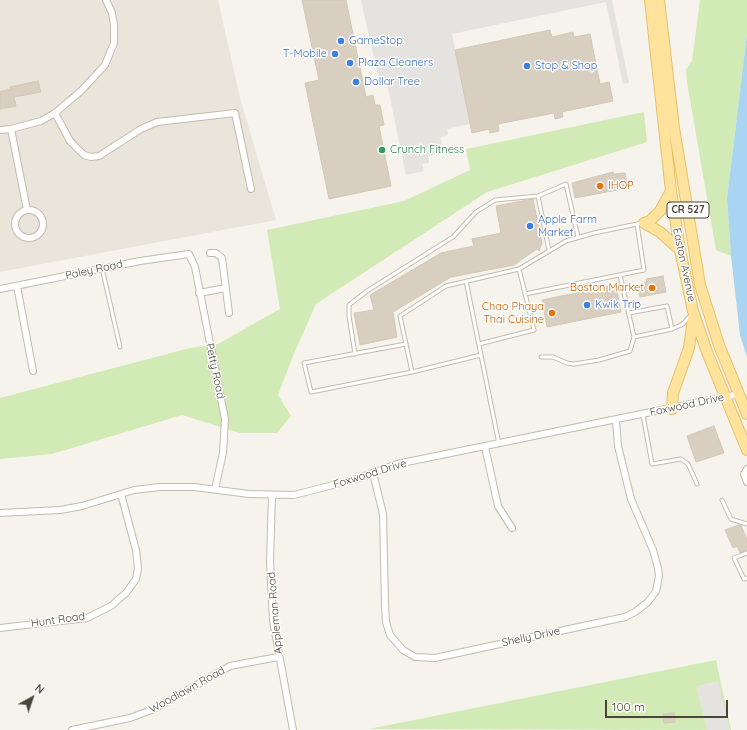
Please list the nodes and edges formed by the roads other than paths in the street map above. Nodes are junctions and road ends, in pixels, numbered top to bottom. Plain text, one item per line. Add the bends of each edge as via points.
1 (106, 0) edge
2 (650, 0) edge
3 (659, 0) edge
4 (55, 113) junction
5 (11, 129) junction
6 (0, 130) edge
7 (251, 189) dead end
8 (671, 191) junction
9 (538, 196) junction
10 (26, 210) junction
11 (641, 224) junction
12 (578, 237) junction
13 (549, 250) junction
14 (680, 250) junction
15 (210, 253) dead end
16 (189, 254) joint
17 (102, 268) junction
18 (519, 269) junction
19 (620, 275) junction
20 (466, 281) junction
21 (17, 286) junction
22 (226, 288) junction
23 (0, 289) edge
24 (199, 293) junction
25 (526, 294) junction
26 (693, 311) junction
27 (229, 313) dead end
28 (629, 313) junction
29 (672, 329) junction
30 (634, 337) junction
31 (406, 344) junction
32 (479, 344) junction
33 (120, 348) dead end
34 (355, 354) junction
35 (481, 356) junction
36 (541, 357) dead end
37 (33, 371) dead end
38 (412, 372) junction
39 (738, 394) junction
40 (725, 398) junction
41 (672, 408) junction
42 (747, 414) edge
43 (644, 415) junction
44 (616, 421) junction
45 (499, 444) junction
46 (485, 447) junction
47 (747, 450) edge
48 (747, 469) edge
49 (373, 473) junction
50 (747, 482) edge
51 (697, 484) dead end
52 (215, 489) junction
53 (121, 494) junction
54 (272, 496) junction
55 (722, 500) dead end
56 (0, 514) edge
57 (747, 524) edge
58 (512, 528) dead end
59 (747, 553) edge
60 (747, 578) edge
61 (0, 628) edge
62 (278, 657) junction
63 (72, 730) edge
64 (293, 730) edge

1 - 4 street via 114,26 113,49 105,65 81,91
2 - 8 main road, Easton Avenue / CR 527
3 - 39 main road, Easton Avenue / CR 527 via 674,128 700,285
4 - 5 street via 41,121
4 - 7 street via 70,141 84,155 91,157 100,156 141,128 157,122 235,113
5 - 6 street
5 - 10 street
8 - 11 main road via 660,210 650,221
8 - 14 main road, Easton Avenue / CR 527
9 - 12 lane via 566,184
9 - 13 lane
9 - 34 lane via 495,200 476,212 453,237 356,298 349,305
10 - 10 street via 17,216 15,226 21,236 31,238 40,232 43,222 37,213
11 - 12 lane
11 - 14 main road via 660,232
11 - 19 lane via 644,270
12 - 13 lane via 566,240
13 - 18 lane
14 - 26 main road, Easton Avenue / CR 527
15 - 22 street via 222,258
16 - 17 street, Paley Road
16 - 24 street, Petty Road via 195,267
17 - 21 street, Paley Road
17 - 33 lane
18 - 20 lane
18 - 25 lane
19 - 25 lane
19 - 28 lane
20 - 31 lane via 453,283 438,290 400,316
20 - 32 lane
21 - 23 street, Paley Road
21 - 37 street
22 - 24 street
22 - 27 street
24 - 52 street, Petty Road via 225,419 223,453
25 - 32 lane via 534,330
26 - 29 lane via 683,324
26 - 40 main road, Easton Avenue / CR 527
26 - 41 main road via 690,348 673,393
28 - 29 lane via 667,306
28 - 30 lane
29 - 30 lane
30 - 36 lane via 628,353 599,360 574,364 553,357
31 - 34 lane
31 - 38 lane
32 - 35 lane
34 - 38 lane via 304,363 311,392
35 - 38 lane
35 - 45 lane
39 - 40 street, Foxwood Drive
39 - 42 main road, Easton Avenue / CR 527
40 - 41 street, Foxwood Drive
40 - 47 main road, Easton Avenue / CR 527
41 - 43 street, Foxwood Drive
43 - 44 street, Foxwood Drive
43 - 51 lane via 652,464 681,459 688,464
44 - 45 street, Foxwood Drive
44 - 49 street, Shelly Drive via 618,446 631,499 654,550 658,568 656,591 652,597 636,612 624,617 443,656 415,656 403,650 390,634 386,622 383,514
45 - 46 street, Foxwood Drive
46 - 49 street, Foxwood Drive via 397,464
46 - 58 street via 498,506
48 - 50 street via 744,474
49 - 54 street, Foxwood Drive via 307,493
52 - 53 street, Foxwood Drive via 160,487
52 - 54 street, Foxwood Drive
53 - 56 street, Foxwood Drive via 60,510
53 - 61 street, Hunt Road via 136,550 138,570 136,579 126,593 111,606 87,618
54 - 62 street, Appleman Road via 270,562
55 - 57 lane via 731,519
59 - 60 lane via 734,558 744,579
62 - 63 street, Woodlawn Road via 230,666 154,709 130,718
62 - 64 street, Appleman Road

